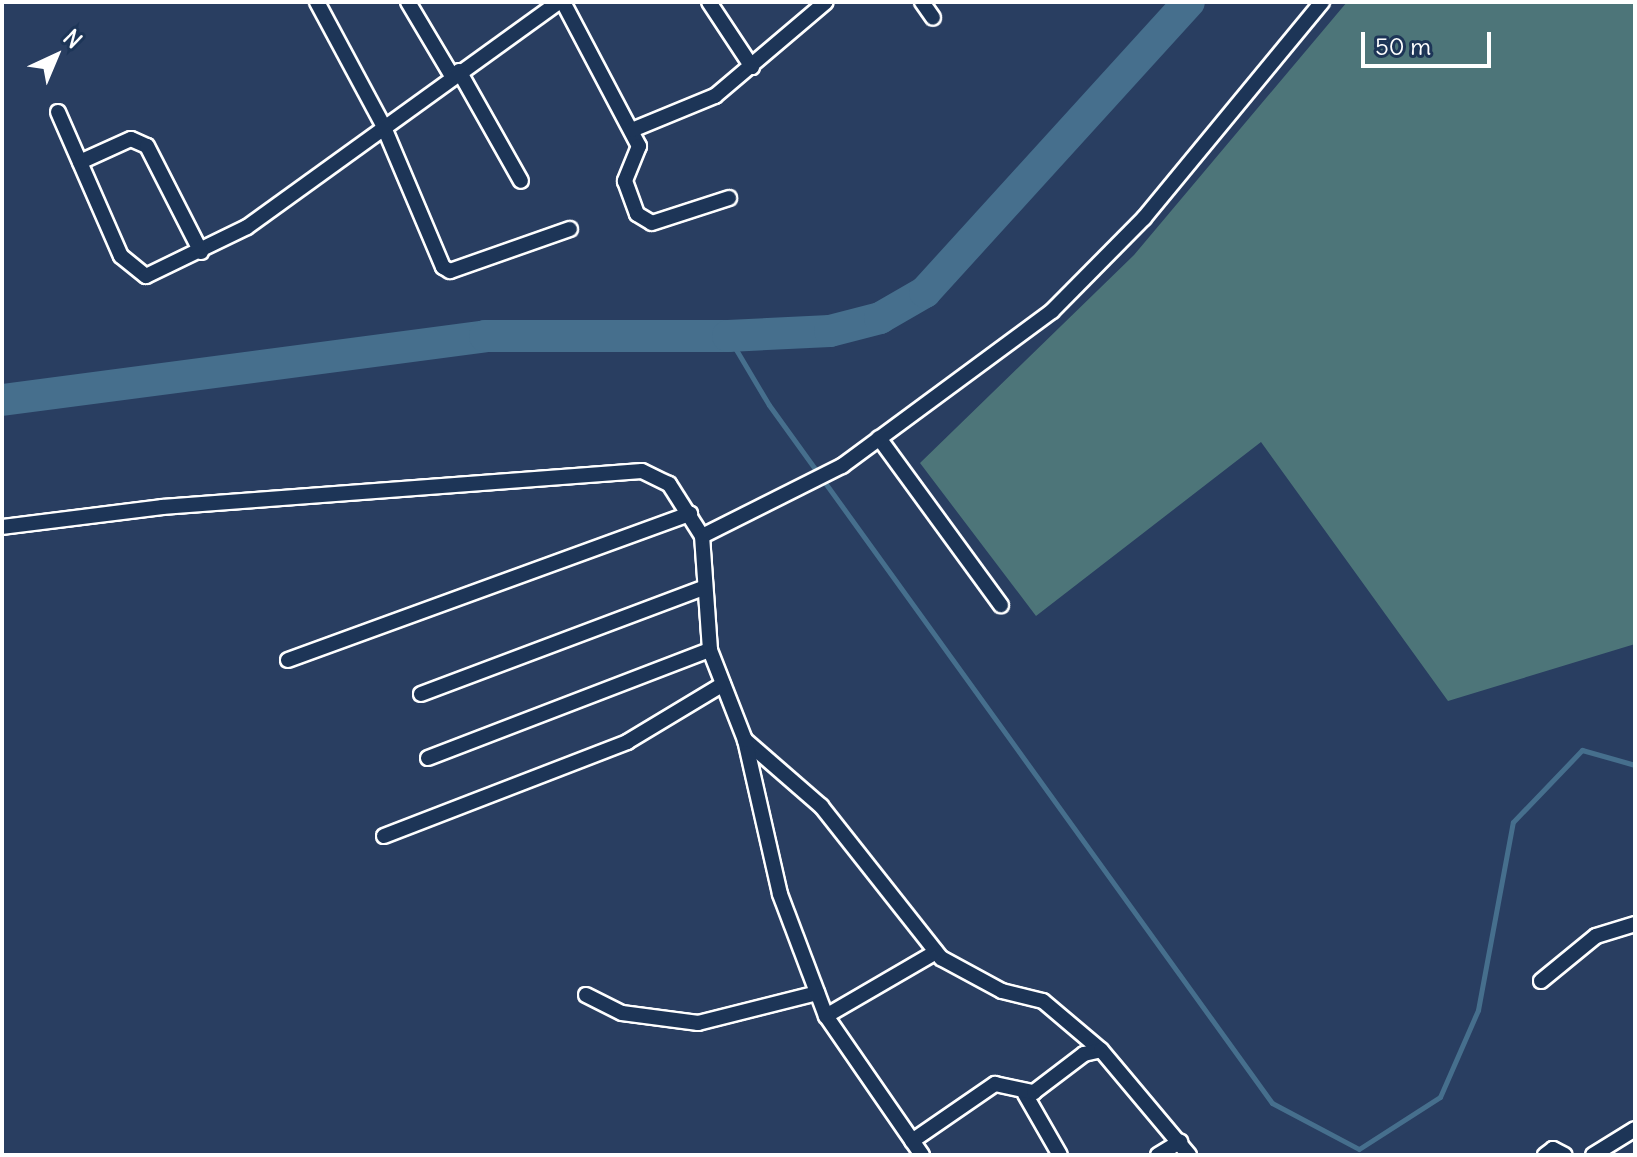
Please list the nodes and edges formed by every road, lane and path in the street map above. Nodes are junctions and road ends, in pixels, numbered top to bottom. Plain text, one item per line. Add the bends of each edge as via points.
1 (317, 2) edge
2 (408, 2) edge
3 (561, 2) edge
4 (709, 2) edge
5 (826, 2) edge
6 (922, 2) edge
7 (1320, 3) edge
8 (933, 18) dead end
9 (752, 67) junction
10 (456, 73) junction
11 (58, 112) dead end
12 (383, 125) junction
13 (632, 130) junction
14 (80, 162) junction
15 (521, 181) dead end
16 (729, 198) dead end
17 (570, 229) dead end
18 (201, 252) junction
19 (879, 438) junction
20 (690, 514) junction
21 (2, 527) edge
22 (702, 536) junction
23 (703, 588) junction
24 (1001, 605) dead end
25 (710, 650) junction
26 (288, 660) dead end
27 (723, 684) junction
28 (421, 694) dead end
29 (745, 740) junction
30 (428, 758) dead end
31 (384, 836) dead end
32 (1635, 924) edge
33 (936, 952) junction
34 (1541, 981) dead end
35 (817, 993) junction
36 (586, 995) dead end
37 (826, 1016) junction
38 (1101, 1050) junction
39 (1025, 1094) junction
40 (1635, 1129) edge
41 (912, 1141) junction
42 (1184, 1149) edge
43 (922, 1155) edge
44 (1060, 1155) edge
45 (1158, 1155) edge
46 (1545, 1155) edge
47 (1565, 1155) edge
48 (1593, 1155) edge

1 - 12 street
2 - 10 street
3 - 10 street
3 - 13 street
4 - 9 street
5 - 9 street
6 - 8 street
7 - 19 street via 1144,218 1052,311
9 - 13 street via 715,96
10 - 12 street
10 - 15 street
11 - 14 street
12 - 17 street via 443,267 450,271
12 - 18 street via 247,227
13 - 16 street via 639,152 625,181 644,222
14 - 18 street via 131,139 147,146
14 - 18 street via 136,274
19 - 22 street via 842,466
19 - 24 street
20 - 21 street via 669,484 630,471 178,505
20 - 22 street
20 - 26 street
22 - 23 street
23 - 25 street
23 - 28 street
25 - 27 street
25 - 30 street
27 - 29 street
27 - 31 street via 627,742
29 - 33 street via 821,806
29 - 35 street via 780,894
32 - 34 street via 1596,936
33 - 37 street
33 - 38 street via 978,980 1043,1001
35 - 36 street via 698,1023 622,1013
35 - 37 street
37 - 41 street
38 - 39 street
38 - 42 street
39 - 41 street via 995,1084
39 - 44 street
40 - 48 street
41 - 43 street
42 - 45 street
46 - 47 street via 1553,1149

